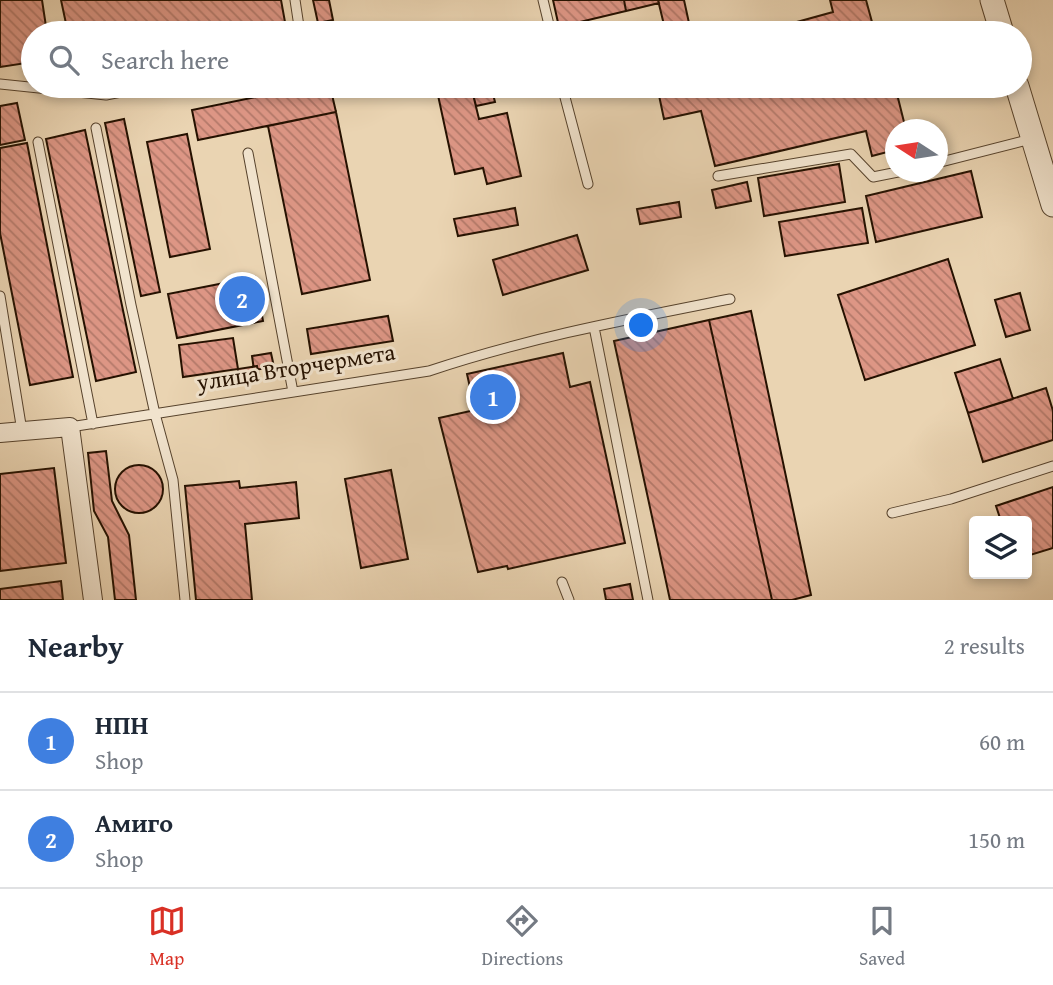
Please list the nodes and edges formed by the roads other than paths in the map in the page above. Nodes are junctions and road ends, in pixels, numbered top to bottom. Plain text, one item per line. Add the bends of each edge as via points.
1 (295, 0) edge
2 (543, 0) edge
3 (992, 0) edge
4 (298, 21) edge
5 (548, 21) edge
6 (998, 21) edge
7 (0, 84) edge
8 (21, 86) edge
9 (565, 98) edge
10 (1021, 98) edge
11 (96, 128) dead end
12 (1033, 138) junction
13 (38, 142) dead end
14 (248, 153) dead end
15 (948, 160) edge
16 (885, 175) edge
17 (718, 176) dead end
18 (588, 184) dead end
19 (1053, 205) edge
20 (0, 296) edge
21 (730, 299) dead end
22 (594, 327) junction
23 (5, 356) edge
24 (293, 392) junction
25 (155, 414) junction
26 (93, 424) junction
27 (70, 427) junction
28 (22, 431) junction
29 (0, 433) edge
30 (1053, 466) edge
31 (892, 513) dead end
32 (562, 582) dead end
33 (93, 600) edge
34 (184, 600) edge
35 (569, 600) edge
36 (648, 600) edge

1 - 4 lane
2 - 5 lane
3 - 6 street
7 - 8 lane
9 - 18 lane
10 - 12 street
11 - 25 lane
12 - 15 lane
12 - 19 street
13 - 26 lane
14 - 24 lane
16 - 17 lane via 873,177 851,154
20 - 23 lane
21 - 22 lane, улица Вторчермета
22 - 24 lane, улица Вторчермета via 429,371
22 - 36 lane
23 - 28 lane
24 - 25 lane, улица Вторчермета
25 - 26 lane, улица Вторчермета
25 - 34 lane via 173,480
26 - 27 lane, улица Вторчермета
27 - 28 street, улица Вторчермета
27 - 33 street
28 - 29 street, улица Вторчермета
30 - 31 lane
32 - 35 lane

